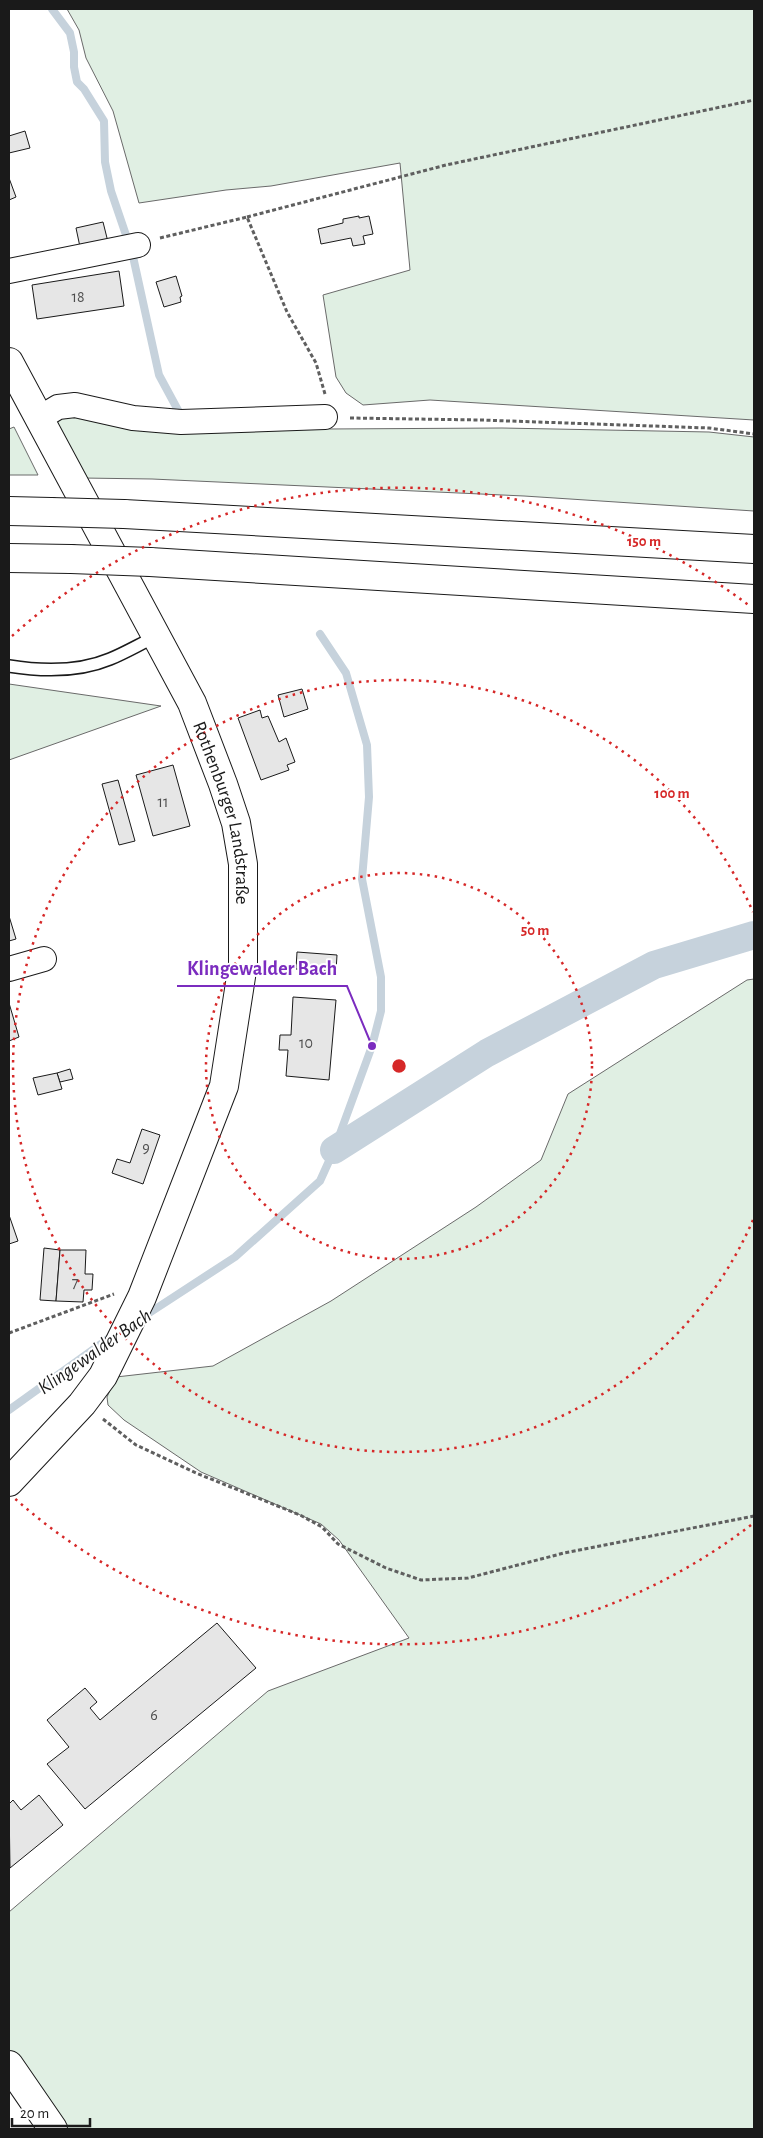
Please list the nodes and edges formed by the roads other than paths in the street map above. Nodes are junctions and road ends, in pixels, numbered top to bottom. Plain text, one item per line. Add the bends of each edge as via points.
1 (138, 244) road end
2 (9, 271) edge
3 (9, 362) edge
4 (325, 418) road end
5 (38, 419) junction
6 (9, 511) edge
7 (754, 549) edge
8 (9, 558) edge
9 (754, 599) edge
10 (155, 637) junction
11 (9, 666) edge
12 (44, 959) dead end
13 (9, 969) edge
14 (9, 1482) edge
15 (9, 2065) edge
16 (53, 2129) edge

1 - 2 street
3 - 5 main road, Rothenburger Landstraße
4 - 5 street via 181,422 133,418 75,405 58,407
5 - 10 main road, Rothenburger Landstraße
6 - 7 main road, bridge via 124,514
8 - 9 main road, bridge via 150,562
10 - 11 lane via 86,667 32,669
10 - 14 main road, Rothenburger Landstraße via 192,703 236,823 243,864 243,964 224,1086 145,1289 103,1376 82,1404
12 - 13 street
15 - 16 main road

